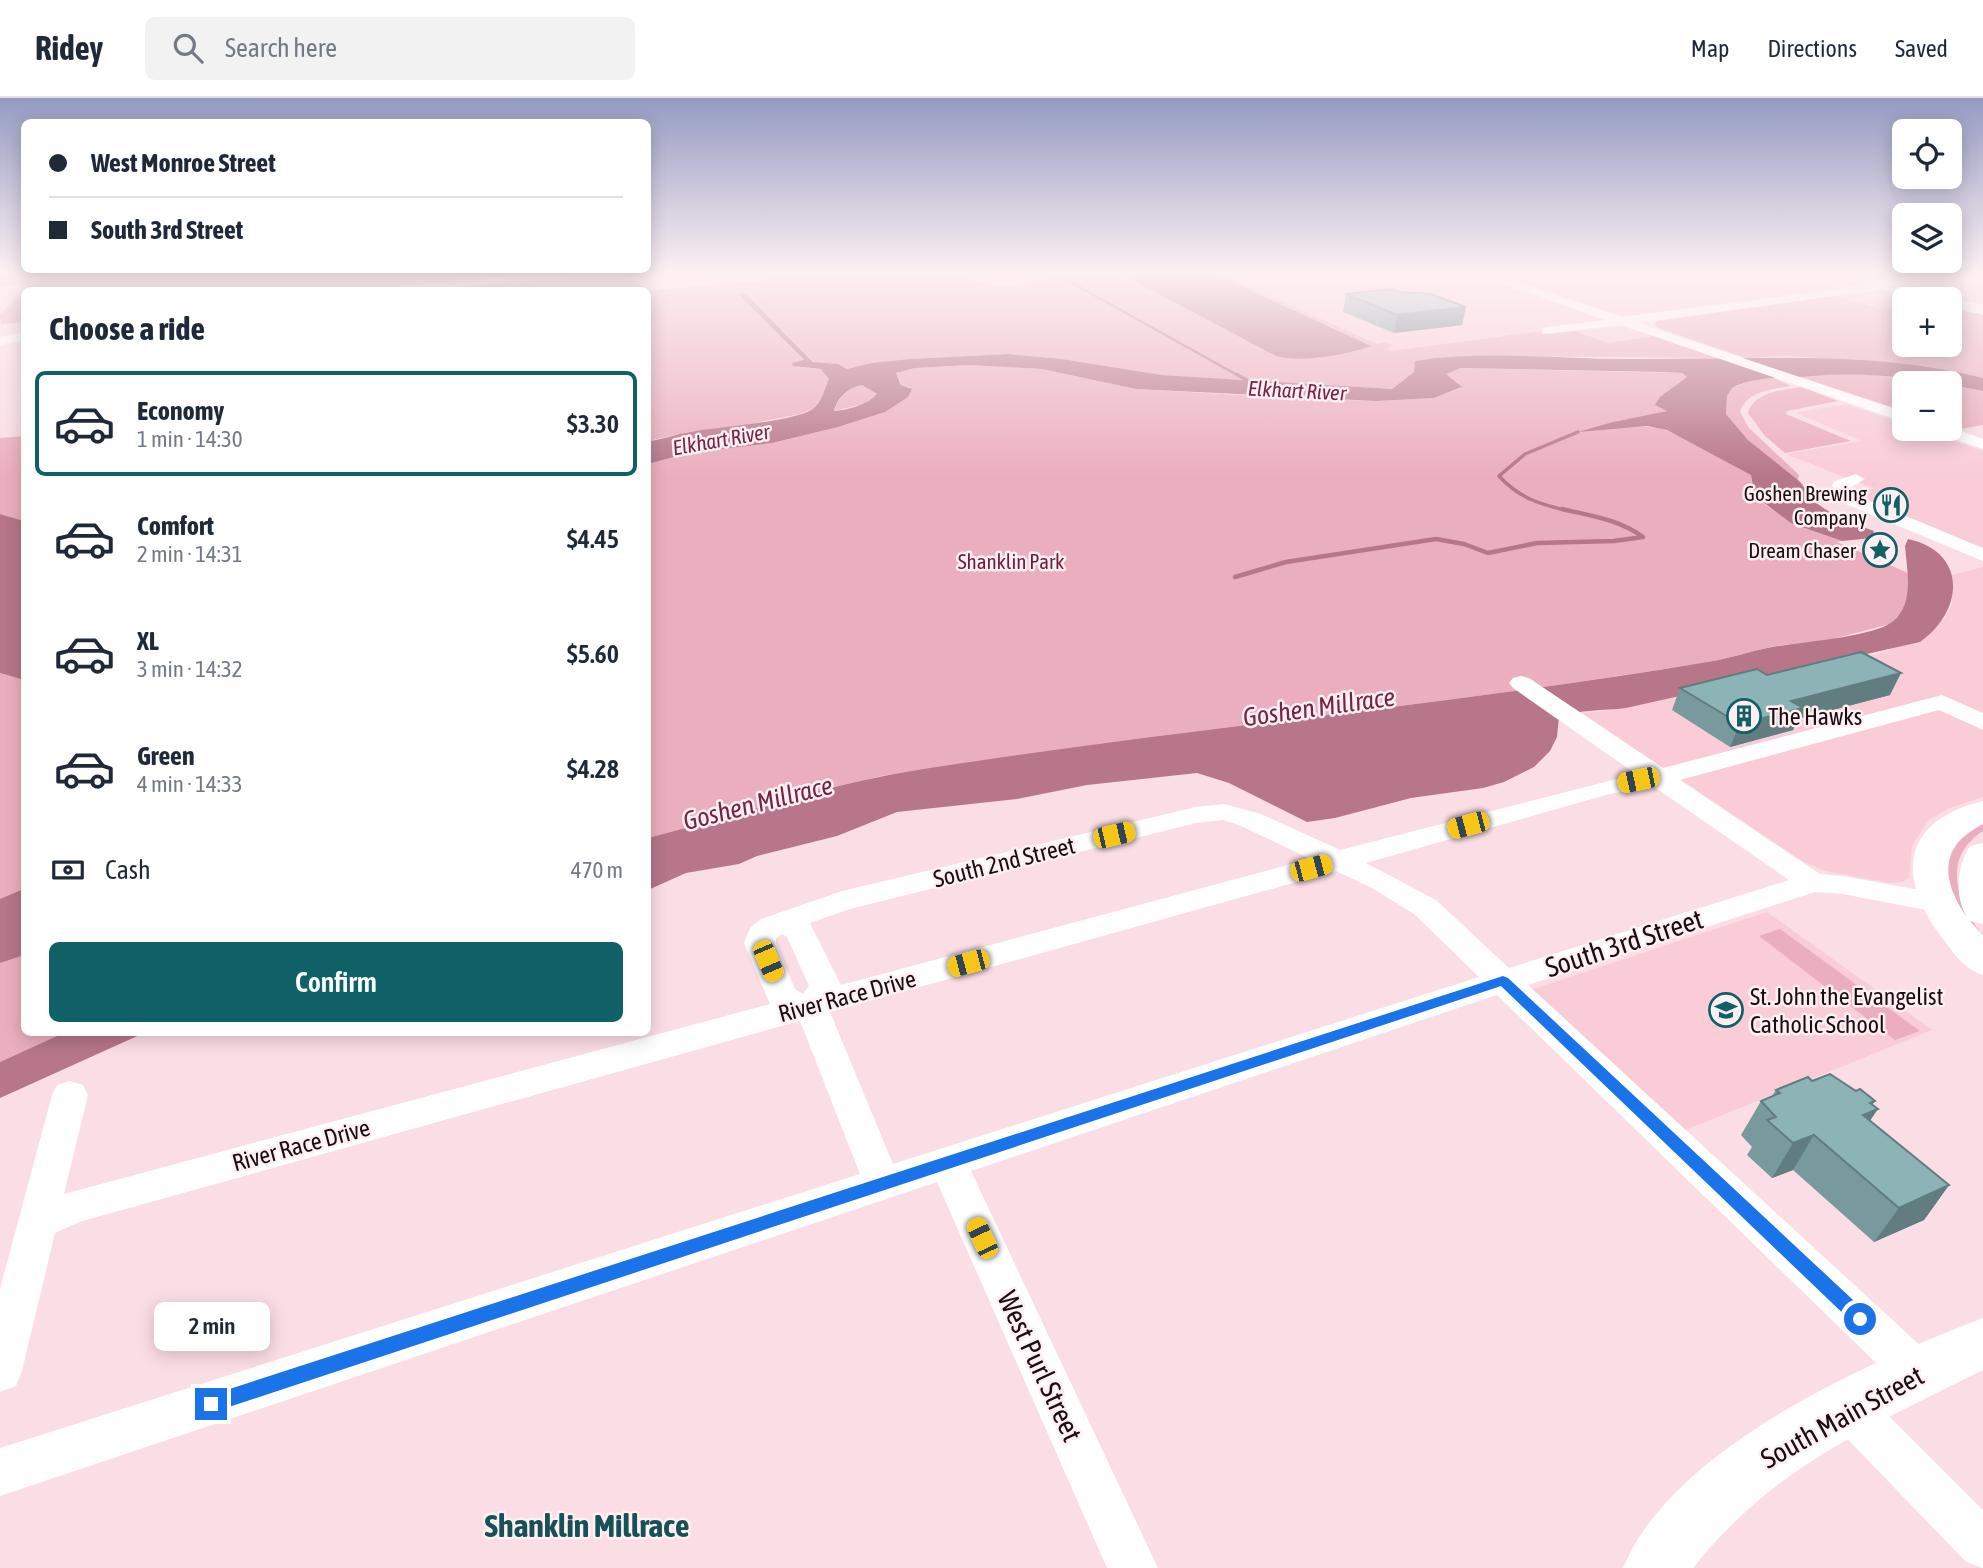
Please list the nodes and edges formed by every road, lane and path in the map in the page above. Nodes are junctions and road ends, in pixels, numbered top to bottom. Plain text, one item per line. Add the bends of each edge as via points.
1 (1673, 339) edge
2 (1892, 413) edge
3 (1962, 437) edge
4 (1983, 444) edge
5 (1856, 479) dead end
6 (1983, 555) edge
7 (1525, 686) dead end
8 (1983, 723) edge
9 (1659, 777) junction
10 (1983, 811) edge
11 (1983, 855) edge
12 (1338, 861) junction
13 (1813, 883) junction
14 (1936, 902) junction
15 (1983, 912) edge
16 (789, 923) junction
17 (1983, 961) edge
18 (1503, 981) junction
19 (811, 1006) junction
20 (70, 1095) dead end
21 (948, 1163) junction
22 (883, 1185) junction
23 (38, 1222) junction
24 (1983, 1343) edge
25 (0, 1371) edge
26 (1919, 1374) junction
27 (1850, 1409) junction
28 (0, 1472) edge
29 (1983, 1545) edge
30 (1133, 1568) edge
31 (1654, 1568) edge

1 - 2 street
3 - 4 street
5 - 6 street via 1841,485 1854,501
7 - 9 street
8 - 9 street, River Race Drive via 1942,702
9 - 12 street, River Race Drive via 1606,787
9 - 13 street
10 - 14 main road via 1952,825 1937,842 1930,858
11 - 15 main road via 1976,868 1975,886
12 - 16 street, South 2nd Street via 1251,820 1211,813 842,901
12 - 18 street, South 2nd Street via 1413,898
12 - 19 street, River Race Drive
13 - 14 street, South 3rd Street
13 - 18 street, South 3rd Street
14 - 17 main road via 1957,934
16 - 19 street via 800,931 825,986
16 - 19 street, South 2nd Street via 766,929 760,943 782,996 795,1005
18 - 21 street, South 3rd Street
18 - 26 street, South 2nd Street
19 - 22 street
19 - 23 street, River Race Drive via 71,1208
20 - 23 street
21 - 22 street, South 3rd Street
21 - 30 street, West Purl Street
22 - 28 street, South 3rd Street
23 - 25 street
24 - 26 main road, South Main Street
26 - 27 main road, South Main Street
27 - 29 street
27 - 31 main road, South Main Street via 1752,1465 1681,1533

